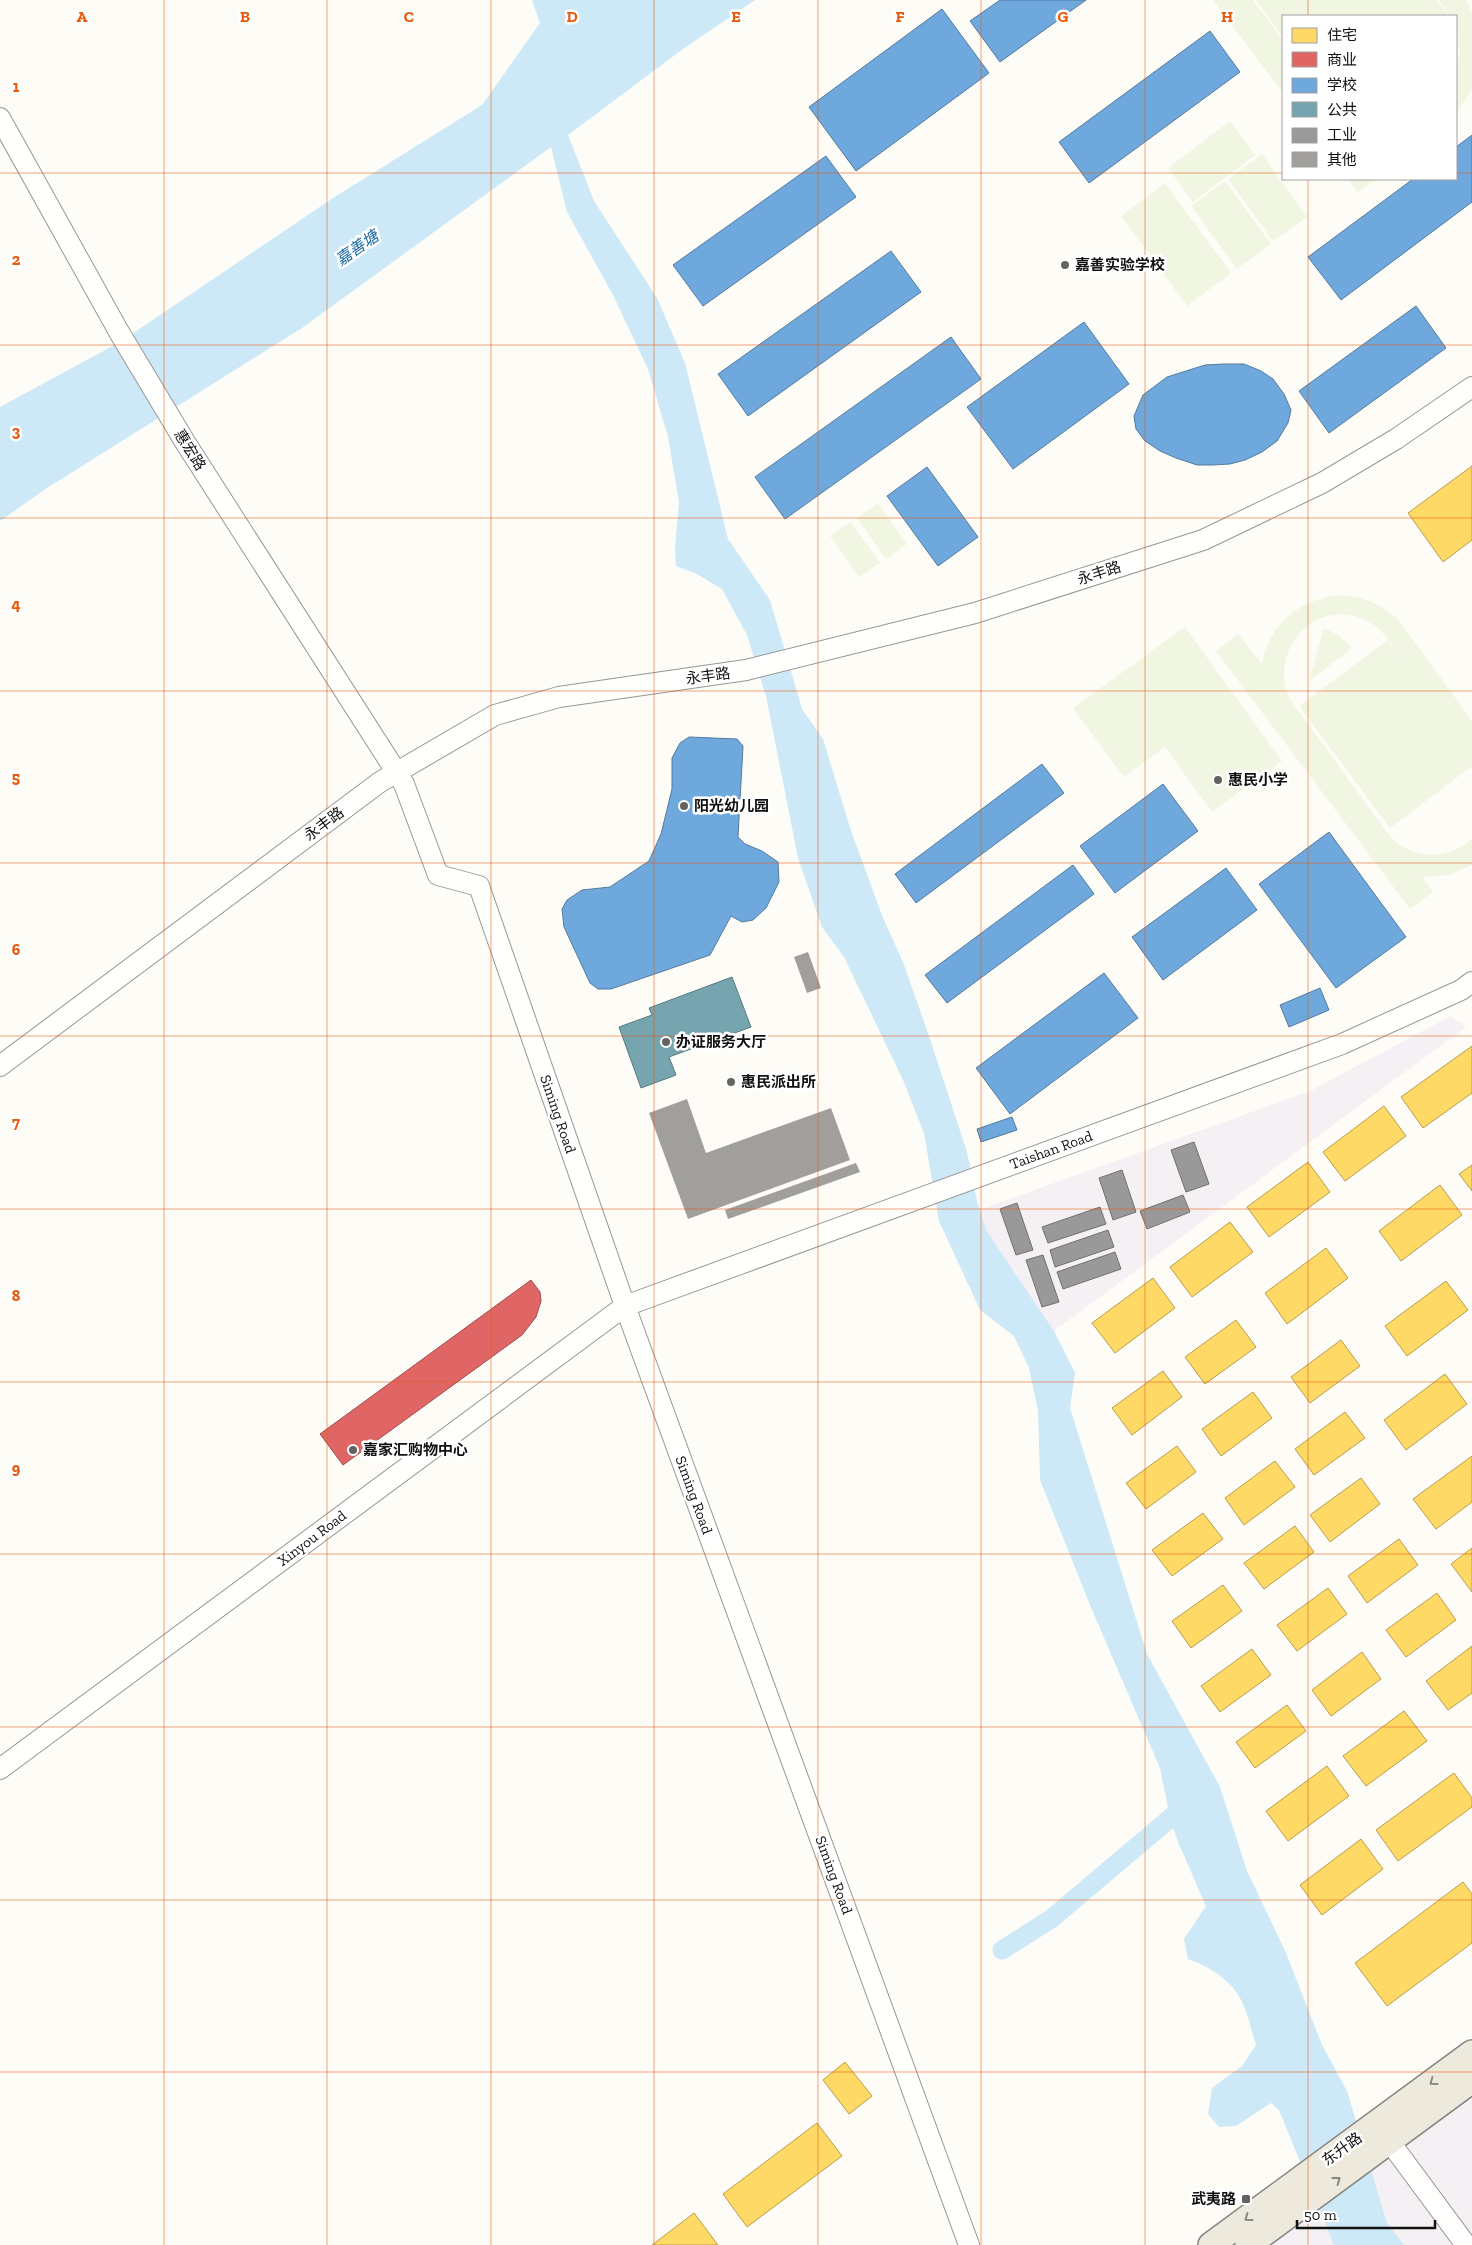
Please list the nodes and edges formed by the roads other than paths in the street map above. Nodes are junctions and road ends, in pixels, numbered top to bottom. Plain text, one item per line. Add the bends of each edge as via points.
1 (0, 118) edge
2 (1472, 387) edge
3 (397, 773) junction
4 (1472, 982) edge
5 (0, 1066) edge
6 (624, 1306) junction
7 (0, 1769) edge
8 (1472, 2053) edge
9 (1472, 2080) edge
10 (1381, 2134) junction
11 (1291, 2200) junction
12 (969, 2245) edge
13 (1212, 2245) edge
14 (1248, 2245) edge
15 (1466, 2245) edge

1 - 3 street, 惠宏路 via 119,332 185,442
2 - 3 street, 永丰路 via 1396,439 1322,483 1203,540 975,613 799,657 746,670 559,697 495,715
3 - 5 street, 永丰路 via 380,782
3 - 6 street, Siming Road via 438,875 479,886
4 - 6 street, Taishan Road via 1342,1044
6 - 7 street, Xinyou Road
6 - 12 street, Siming Road
8 -> 10 main road, 东升路
9 - 10 main road, 东升路
10 - 11 main road, 东升路
10 - 15 street
11 -> 13 main road, 东升路
11 - 14 main road, 东升路

